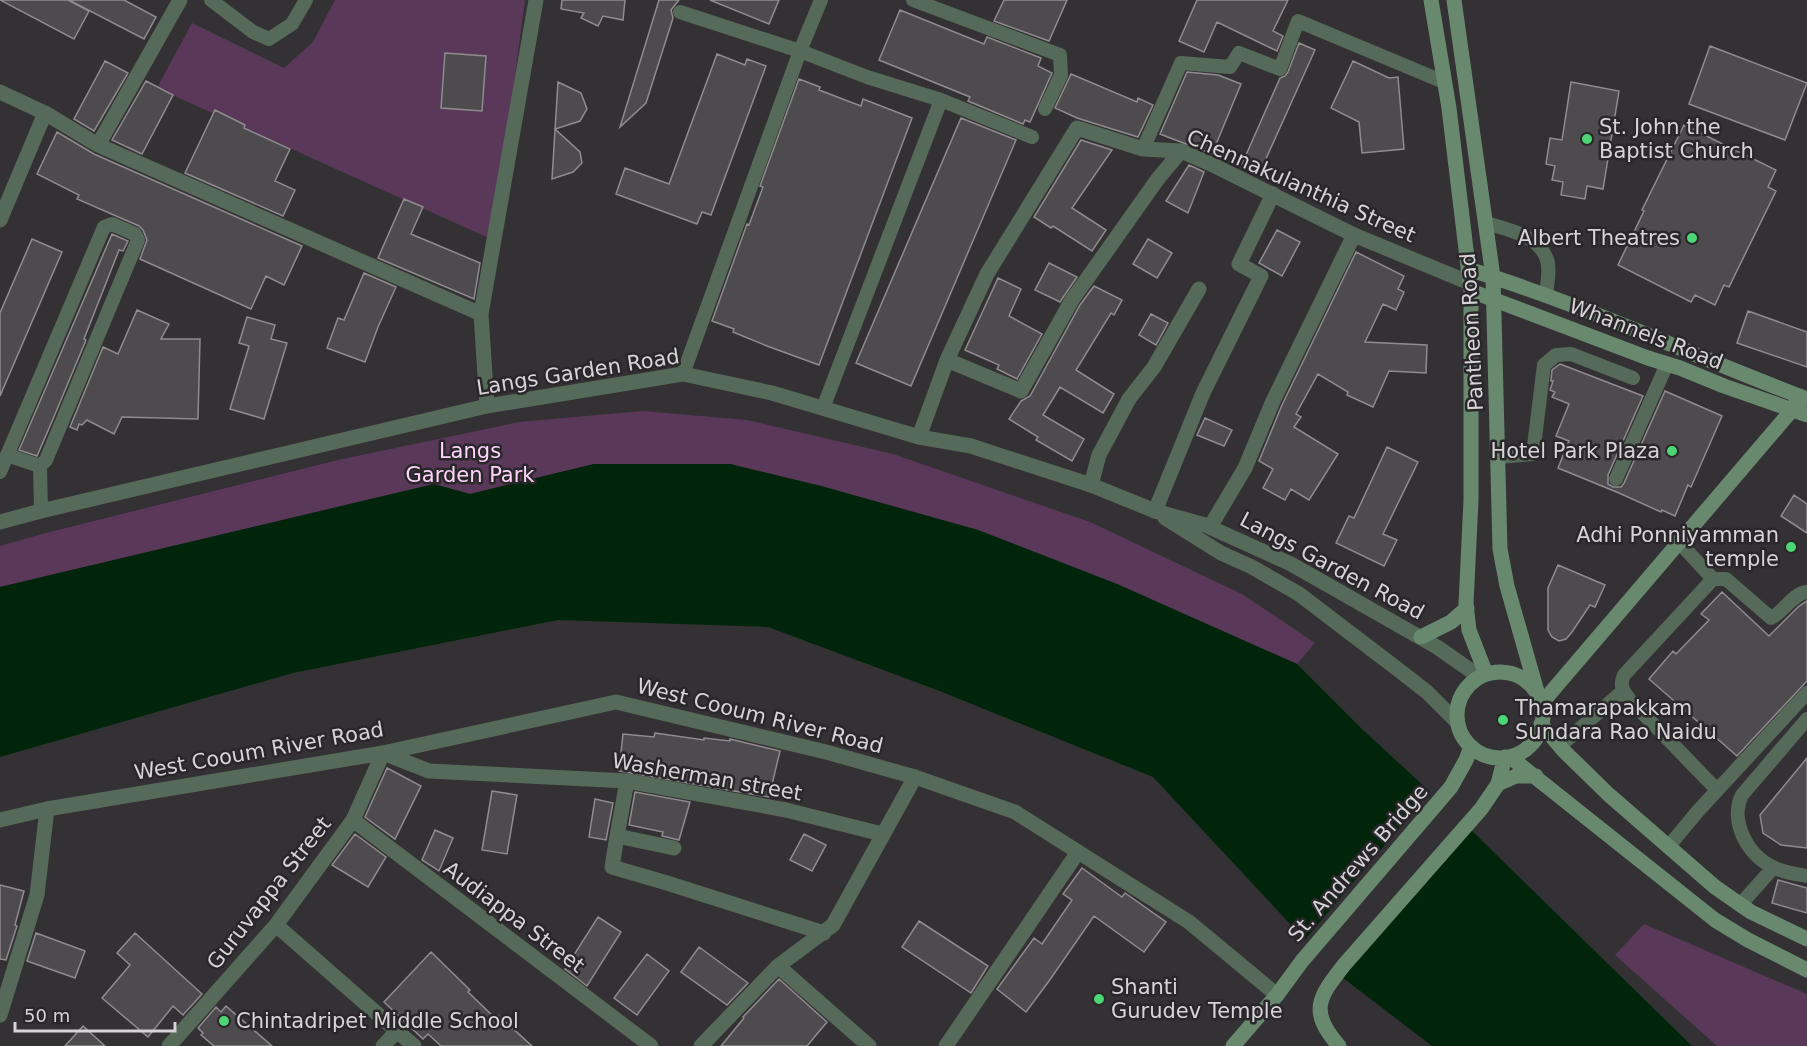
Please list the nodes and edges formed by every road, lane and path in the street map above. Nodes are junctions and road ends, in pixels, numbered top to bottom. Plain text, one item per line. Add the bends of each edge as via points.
1 (180, 0) edge
2 (212, 0) edge
3 (306, 0) edge
4 (536, 0) edge
5 (820, 0) edge
6 (912, 0) edge
7 (1431, 0) edge
8 (1454, 0) edge
9 (680, 12) dead end
10 (800, 51) junction
11 (1444, 82) junction
12 (0, 92) edge
13 (941, 100) junction
14 (1045, 109) dead end
15 (45, 113) junction
16 (1032, 136) dead end
17 (98, 145) junction
18 (1143, 149) junction
19 (1181, 151) junction
20 (1273, 194) junction
21 (0, 220) edge
22 (1485, 223) junction
23 (1354, 235) junction
24 (1493, 277) junction
25 (1470, 281) junction
26 (1199, 289) dead end
27 (1546, 295) junction
28 (1494, 299) junction
29 (481, 314) junction
30 (947, 360) junction
31 (1667, 364) junction
32 (683, 374) junction
33 (1633, 378) dead end
34 (1804, 397) edge
35 (487, 406) junction
36 (823, 408) junction
37 (1792, 410) junction
38 (1807, 415) edge
39 (919, 437) junction
40 (7, 455) junction
41 (1498, 457) junction
42 (40, 466) junction
43 (0, 472) edge
44 (1616, 479) dead end
45 (1091, 485) junction
46 (1472, 491) junction
47 (1498, 491) junction
48 (41, 511) junction
49 (1155, 511) junction
50 (1, 518) edge
51 (1210, 527) junction
52 (1678, 542) junction
53 (1713, 579) junction
54 (1807, 592) edge
55 (1467, 608) junction
56 (1421, 637) junction
57 (1483, 676) junction
58 (1623, 691) junction
59 (1807, 693) edge
60 (1540, 700) junction
61 (1807, 719) edge
62 (1458, 723) junction
63 (1542, 724) junction
64 (1560, 746) junction
65 (1471, 747) junction
66 (383, 753) junction
67 (1507, 757) junction
68 (1536, 776) junction
69 (915, 777) junction
70 (627, 781) junction
71 (1498, 784) junction
72 (1717, 790) junction
73 (47, 808) junction
74 (0, 820) edge
75 (353, 820) junction
76 (882, 834) junction
77 (617, 836) junction
78 (1668, 847) junction
79 (674, 848) dead end
80 (1078, 852) junction
81 (1773, 868) junction
82 (1807, 876) edge
83 (1740, 905) junction
84 (276, 925) junction
85 (824, 933) junction
86 (1807, 939) edge
87 (778, 966) junction
88 (1807, 970) edge
89 (1277, 995) junction
90 (0, 1015) edge
91 (396, 1031) junction
92 (1336, 1043) edge
93 (169, 1046) edge
94 (383, 1046) edge
95 (414, 1046) edge
96 (651, 1046) edge
97 (701, 1046) edge
98 (869, 1046) edge
99 (946, 1046) edge
100 (1233, 1046) edge

1 - 17 street
2 - 3 lane via 253,32 269,39 292,24
4 - 29 street
5 - 10 lane
6 - 14 lane via 1060,55 1062,75
7 - 11 main road, Pantheon Road
8 - 22 main road, Pantheon Road
9 - 10 lane
10 - 13 lane
10 - 32 lane
11 - 18 lane via 1298,21 1280,69 1239,53 1230,67 1181,63
11 - 25 main road, Pantheon Road
12 - 15 street
13 - 16 lane
13 - 36 lane
15 - 17 street
15 - 21 street
17 - 29 street
18 - 19 street, Chennakulanthia Street
18 - 30 street, Chennakulanthia Street via 1077,128 987,274
19 - 20 street, Chennakulanthia Street
19 - 30 street via 1072,300 1022,391
20 - 23 street, Chennakulanthia Street
20 - 49 street via 1239,264 1261,276 1203,393
22 - 24 main road, Pantheon Road
22 - 27 lane via 1529,239 1539,247 1547,258
23 - 25 street, Chennakulanthia Street
23 - 51 street via 1273,401 1245,468
24 - 25 main road, Whannels Road
24 - 27 main road, Whannels Road
24 - 28 main road, Pantheon Road
25 - 28 main road, Whannels Road
25 - 46 main road, Pantheon Road
26 - 45 street via 1154,368 1129,399 1099,455
27 - 34 main road, Whannels Road
28 - 31 main road, Whannels Road
28 - 41 main road, Pantheon Road
29 - 35 street
30 - 39 street
31 - 37 main road, Whannels Road
31 - 44 lane
32 - 35 street, Langs Garden Road
32 - 36 street, Langs Garden Road
33 - 41 lane via 1571,354 1556,355 1544,365 1533,454
34 - 37 main road
35 - 48 street, Langs Garden Road
36 - 39 street, Langs Garden Road
37 - 38 main road, Whannels Road
37 - 52 main road
39 - 45 street, Langs Garden Road via 971,446
40 - 42 lane
40 - 42 lane via 104,227 112,225 135,234 138,240 46,460
40 - 43 lane
41 - 47 main road, Pantheon Road
42 - 48 lane
45 - 49 street, Langs Garden Road
46 - 47 main road
46 - 55 main road, Pantheon Road
47 - 60 main road, Pantheon Road via 1503,567
48 - 50 street, Langs Garden Road
49 - 51 street, Langs Garden Road
49 - 62 street, Langs Garden Road via 1221,553 1299,594 1427,692
51 - 56 street, Langs Garden Road via 1291,564
52 - 53 lane
52 - 60 main road
53 - 54 lane via 1726,579 1771,618 1796,596
53 - 58 lane via 1624,675
55 - 56 main road via 1451,622
55 - 57 main road, Pantheon Road via 1469,630
56 - 57 street, Langs Garden Road
57 - 60 main road via 1496,672 1516,675 1532,687
57 - 62 main road via 1461,696
58 - 64 lane
58 - 72 lane
59 - 72 lane
60 - 63 main road
61 - 81 lane via 1737,805 1744,840
62 - 65 main road
63 - 64 main road
63 - 67 main road via 1530,745
64 - 78 main road
65 - 67 main road via 1487,756
65 - 89 main road, St. Andrews Bridge via 1447,793
66 - 69 street, West Cooum River Road via 616,702
66 - 70 street, Washerman street via 429,771
66 - 73 street, West Cooum River Road
66 - 75 street, Guruvappa Street
67 - 68 main road
67 - 71 main road
68 - 71 main road via 1516,776
68 - 88 main road via 1691,903 1748,940
69 - 76 street
69 - 80 street, West Cooum River Road via 1015,812
70 - 76 street, Washerman street via 786,810
70 - 77 street
71 - 92 main road via 1481,809 1328,986 1319,1011
72 - 78 lane
73 - 74 street, West Cooum River Road
73 - 90 street via 37,895
75 - 84 street, Guruvappa Street
75 - 96 street, Audiappa Street
76 - 85 street via 833,925
77 - 79 street
77 - 85 street via 612,867
78 - 83 main road
80 - 89 street, West Cooum River Road via 1190,922
80 - 99 street
81 - 82 lane
81 - 83 lane
83 - 86 main road
84 - 91 street
84 - 93 street, Guruvappa Street
85 - 87 street
87 - 97 street
87 - 98 street
89 - 100 main road, St. Andrews Bridge
91 - 94 street
91 - 95 street

